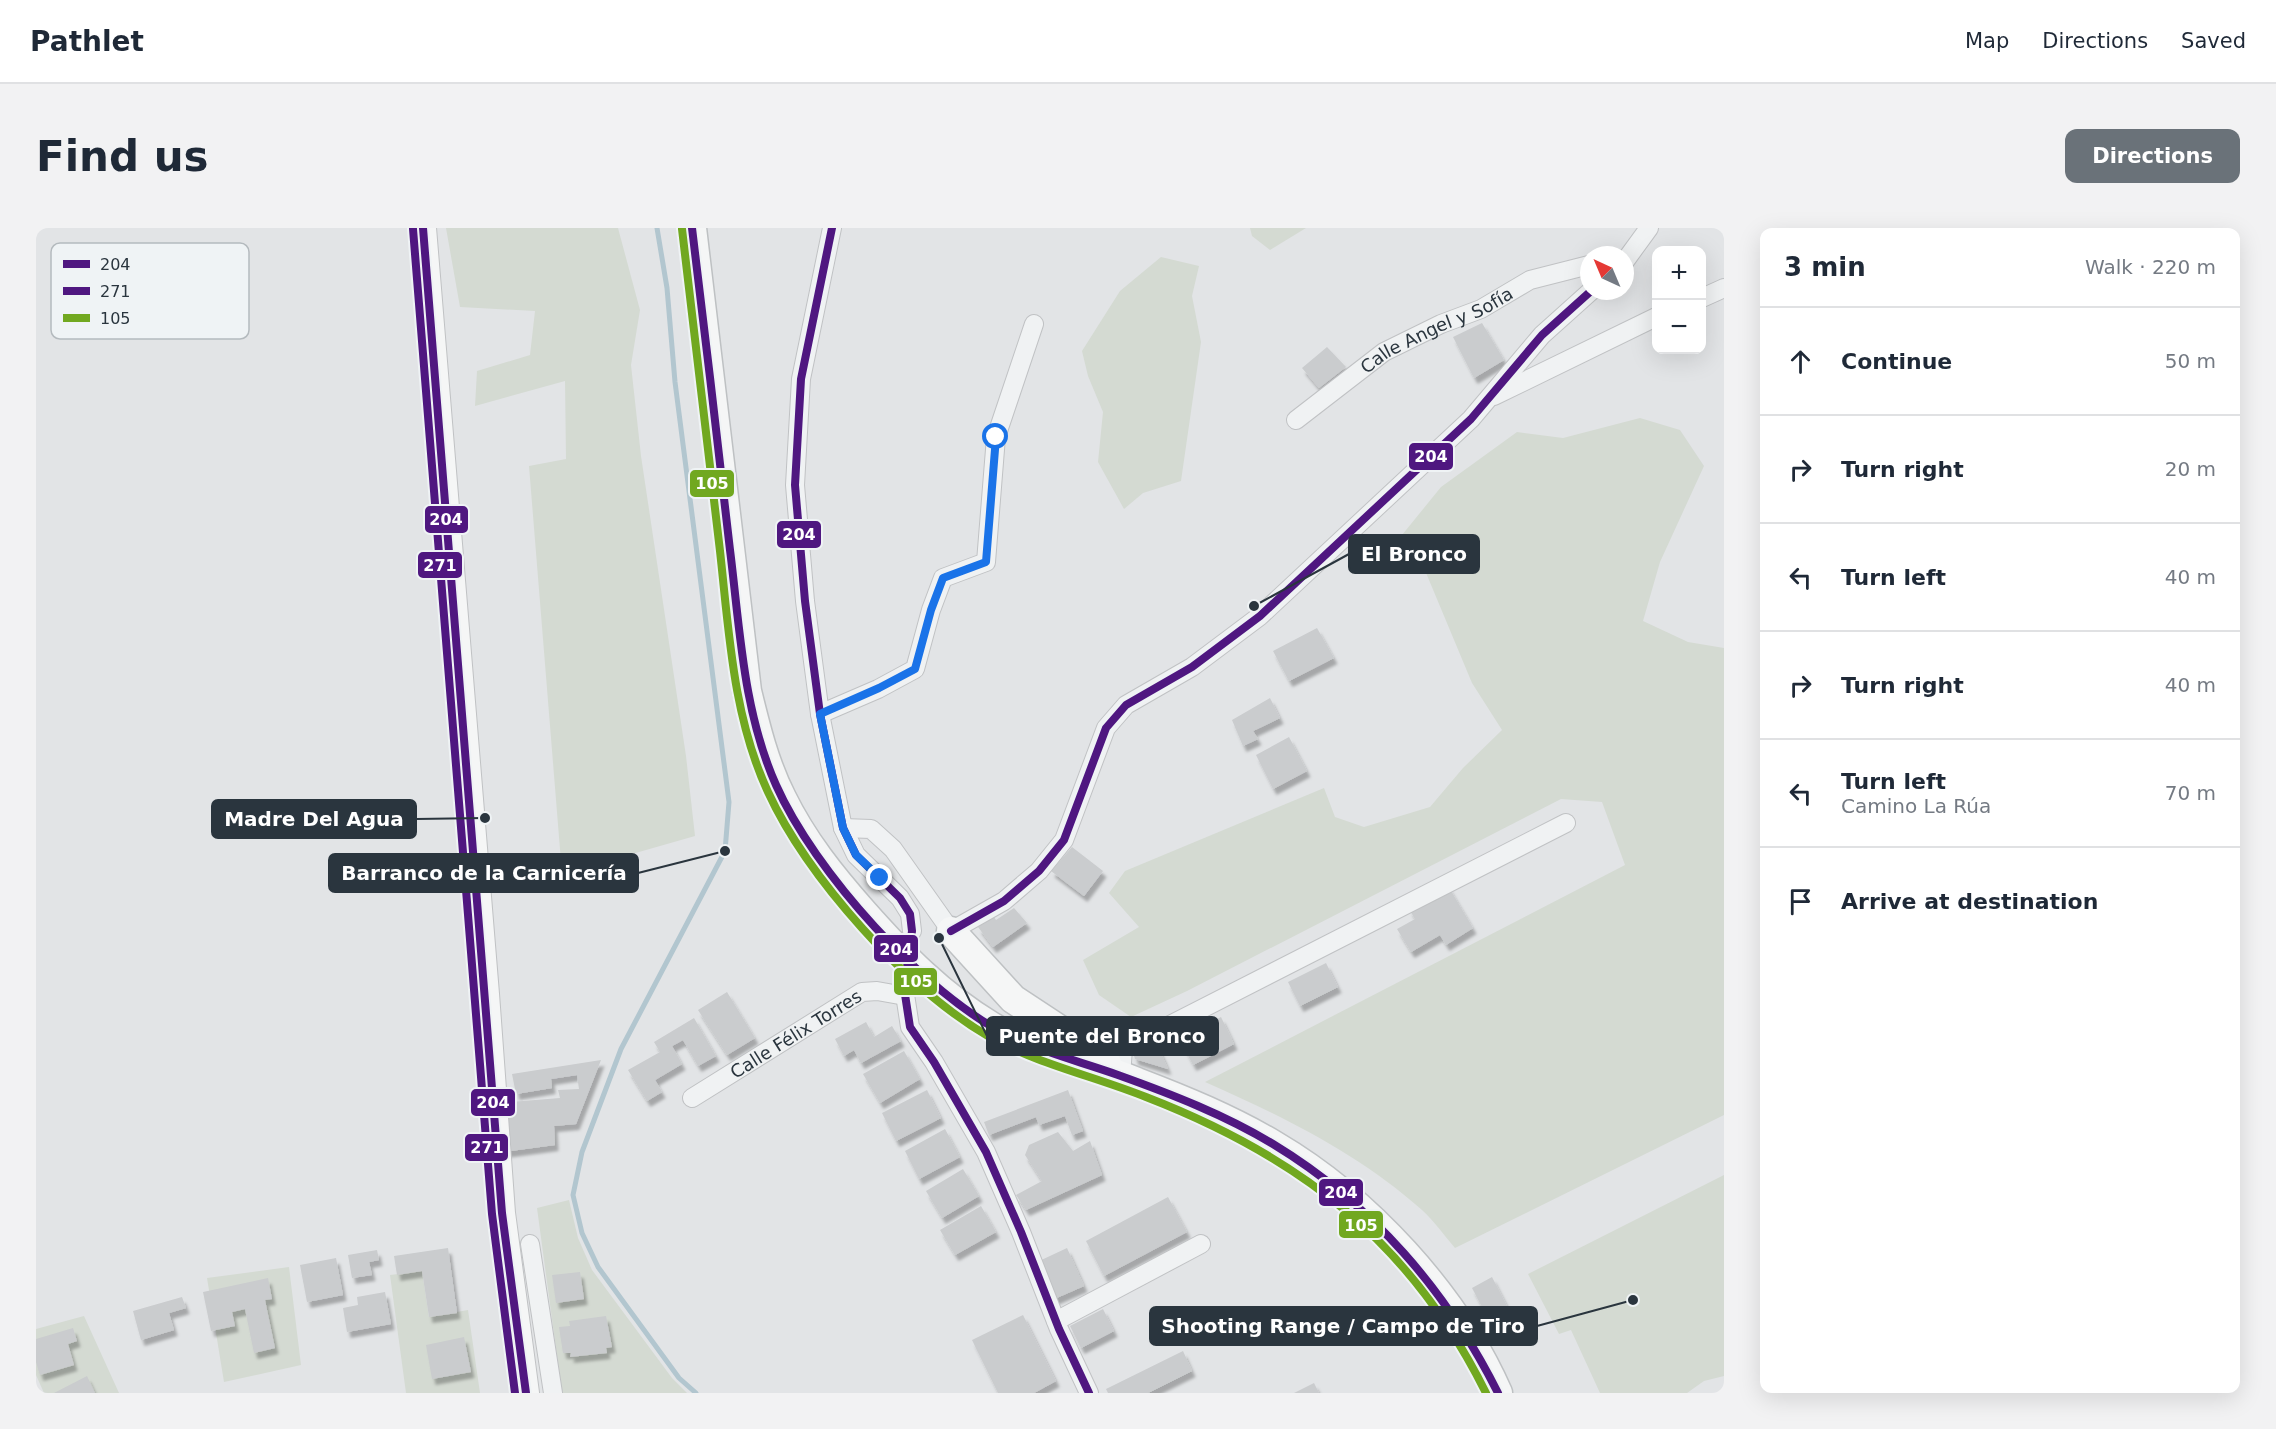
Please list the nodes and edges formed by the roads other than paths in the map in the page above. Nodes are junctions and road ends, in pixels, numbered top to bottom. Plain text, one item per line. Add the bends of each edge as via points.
1 (423, 228) edge
2 (692, 228) edge
3 (832, 228) edge
4 (1649, 228) edge
5 (1634, 249) edge
6 (1580, 267) edge
7 (1724, 288) edge
8 (1706, 296) edge
9 (1580, 300) edge
10 (1652, 319) edge
11 (1034, 324) dead end
12 (1487, 400) junction
13 (1296, 420) dead end
14 (820, 714) junction
15 (1566, 823) dead end
16 (843, 828) junction
17 (912, 931) dead end
18 (951, 931) junction
19 (1121, 1075) junction
20 (692, 1098) dead end
21 (530, 1244) dead end
22 (1201, 1244) dead end
23 (1056, 1321) junction
24 (526, 1393) edge
25 (553, 1393) edge
26 (1089, 1393) edge
27 (1498, 1393) edge

1 - 24 main road via 499,1181
2 - 19 main road via 747,691 760,743 782,798 827,871 904,958 948,997 993,1027 1050,1053
3 - 14 street via 801,379 795,484
4 - 5 street
6 - 13 street, Calle Angel y Sofía via 1530,280 1481,309 1384,352
7 - 8 street
9 - 12 street via 1542,335
10 - 12 street
11 - 14 street via 996,437 986,562 943,578 915,669
12 - 18 street via 1260,616 1192,667 1126,705 1106,728 1064,840 1039,871 1004,901
14 - 16 street
15 - 19 street via 1123,1049
16 - 17 street via 856,855 900,898 910,914
16 - 18 street via 871,830 893,849
18 - 19 main road via 1013,999
19 - 27 main road via 1208,1110 1274,1145 1366,1214 1409,1258 1446,1305 1485,1364
20 - 23 street, Calle Félix Torres via 862,992 904,992 910,1027 986,1152
21 - 25 street
22 - 23 street
23 - 26 street

